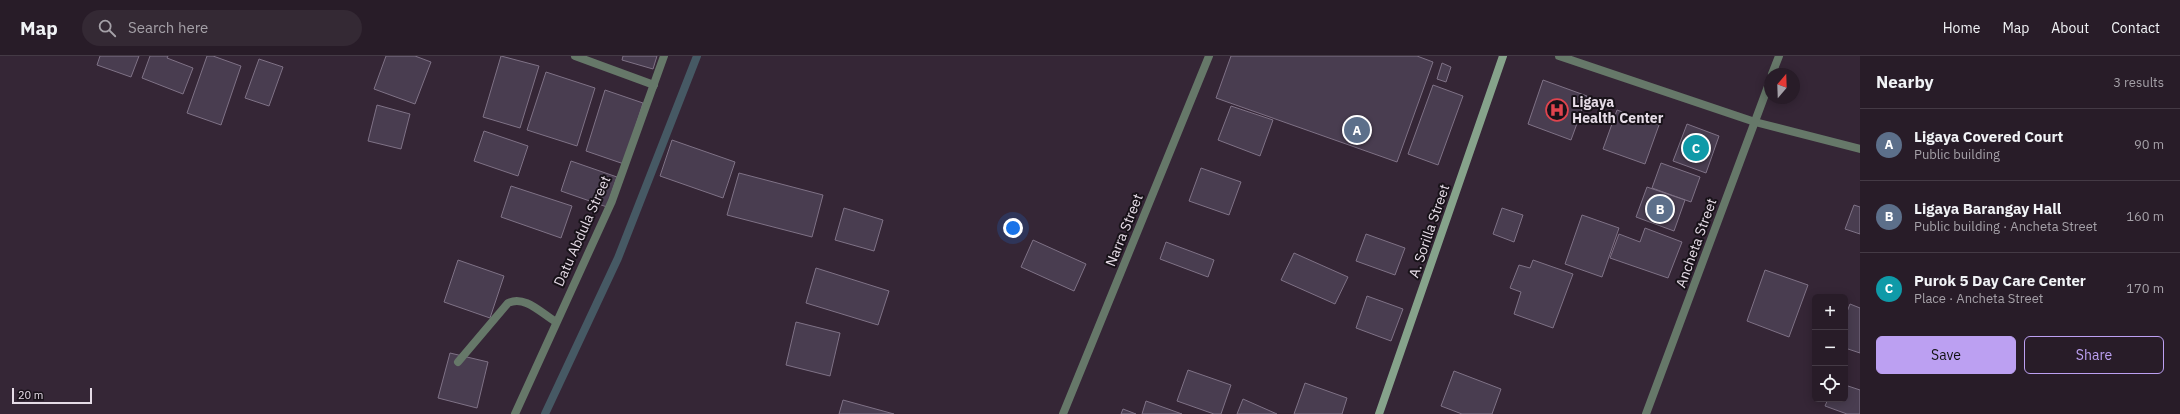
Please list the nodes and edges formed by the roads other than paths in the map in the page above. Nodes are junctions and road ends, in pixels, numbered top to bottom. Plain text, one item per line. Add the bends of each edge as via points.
1 (575, 56) edge
2 (664, 56) edge
3 (1209, 56) edge
4 (1504, 56) edge
5 (1559, 56) edge
6 (1779, 56) edge
7 (1774, 68) edge
8 (654, 85) junction
9 (1764, 97) edge
10 (1755, 122) junction
11 (1860, 149) edge
12 (556, 322) junction
13 (458, 362) dead end
14 (515, 414) edge
15 (1063, 414) edge
16 (1379, 414) edge
17 (1646, 414) edge

1 - 8 street
2 - 8 street, Datu Abdula Street
3 - 15 street, Narra Street
4 - 16 street, A. Sorilla Street
5 - 10 street
6 - 7 street
8 - 12 street, Datu Abdula Street via 612,201
9 - 10 street, Ancheta Street
10 - 11 street
10 - 17 street, Ancheta Street
12 - 13 street via 523,300 515,300 508,303
12 - 14 street, Datu Abdula Street

